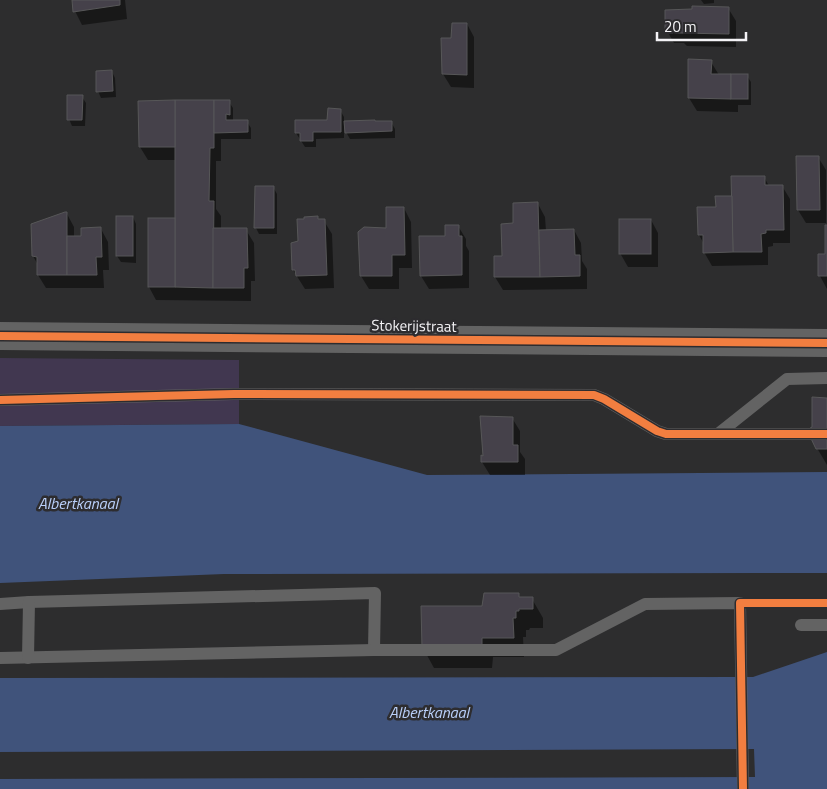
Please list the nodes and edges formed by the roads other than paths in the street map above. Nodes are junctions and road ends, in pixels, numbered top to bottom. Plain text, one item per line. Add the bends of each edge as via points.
1 (0, 336) edge
2 (827, 343) edge
3 (827, 378) edge
4 (0, 400) edge
5 (718, 434) junction
6 (827, 434) edge
7 (29, 602) junction
8 (0, 604) edge
9 (801, 625) dead end
10 (827, 625) edge
11 (374, 650) junction
12 (0, 658) edge
13 (28, 658) junction
14 (743, 789) edge

1 - 2 street, Stokerijstraat
3 - 5 lane via 788,379
4 - 5 lane via 234,394 589,395 604,399 666,434
5 - 6 lane
7 - 8 lane
7 - 11 lane via 375,593
7 - 13 lane
9 - 10 lane
11 - 13 lane
11 - 14 lane via 556,650 645,604 740,603
12 - 13 lane

